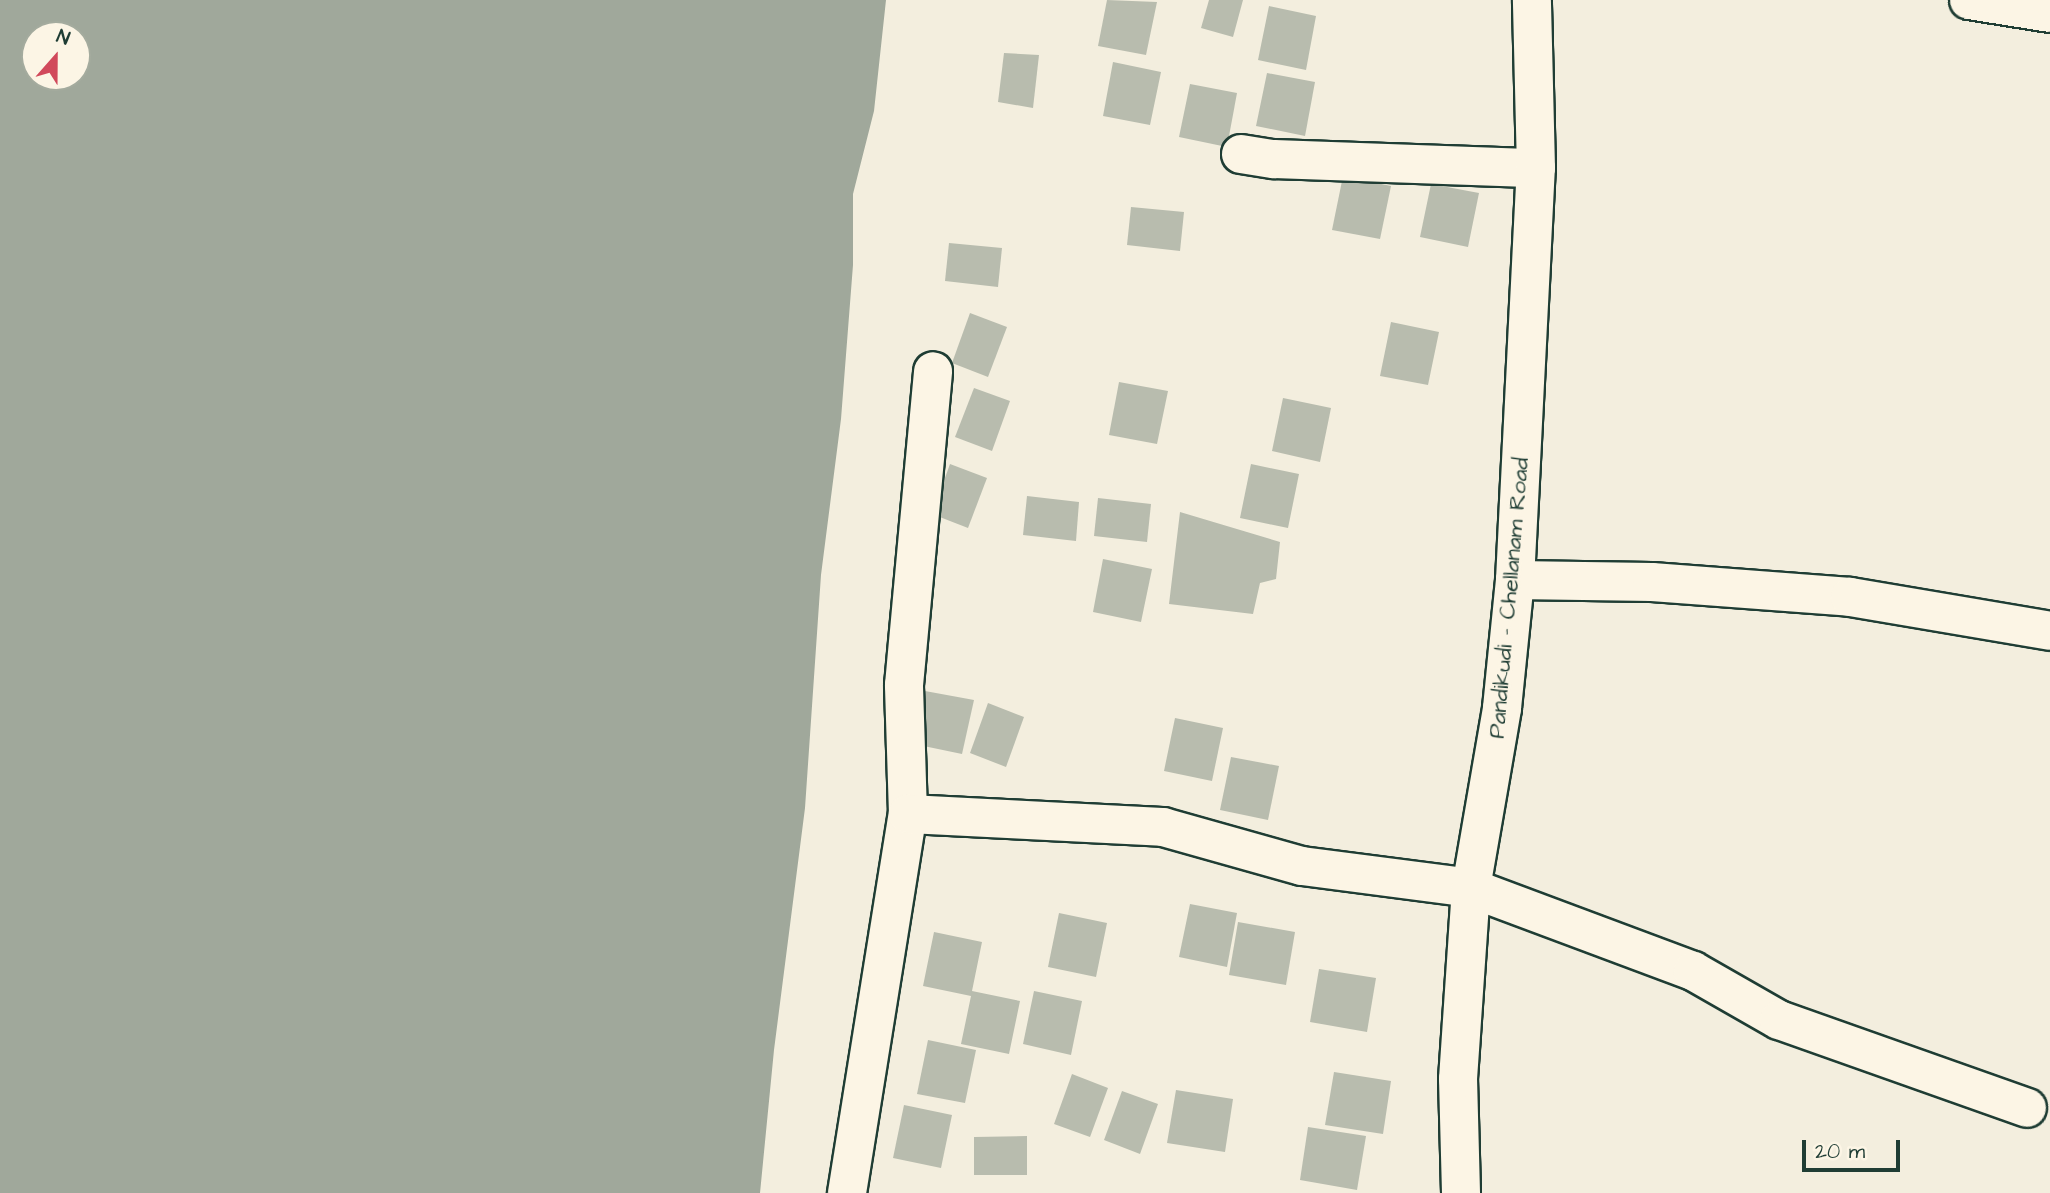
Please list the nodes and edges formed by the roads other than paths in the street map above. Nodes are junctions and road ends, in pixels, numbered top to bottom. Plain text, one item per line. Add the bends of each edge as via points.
1 (1532, 0) edge
2 (1969, 0) edge
3 (2050, 13) edge
4 (1241, 154) dead end
5 (1536, 168) junction
6 (933, 372) dead end
7 (1515, 580) junction
8 (2050, 631) edge
9 (908, 814) junction
10 (1471, 888) junction
11 (2026, 1108) dead end
12 (847, 1193) edge
13 (1461, 1193) edge

1 - 5 street, Pandikudi - Chellanam Road
2 - 3 street
4 - 5 street
5 - 7 street, Pandikudi - Chellanam Road
6 - 9 street via 904,685
7 - 8 street via 1652,582 1850,597
7 - 10 street, Pandikudi - Chellanam Road via 1503,708
9 - 10 street via 1164,827 1302,866
9 - 12 street
10 - 11 street via 1693,971 1779,1020
10 - 13 street, Pandikudi - Chellanam Road via 1458,1079

